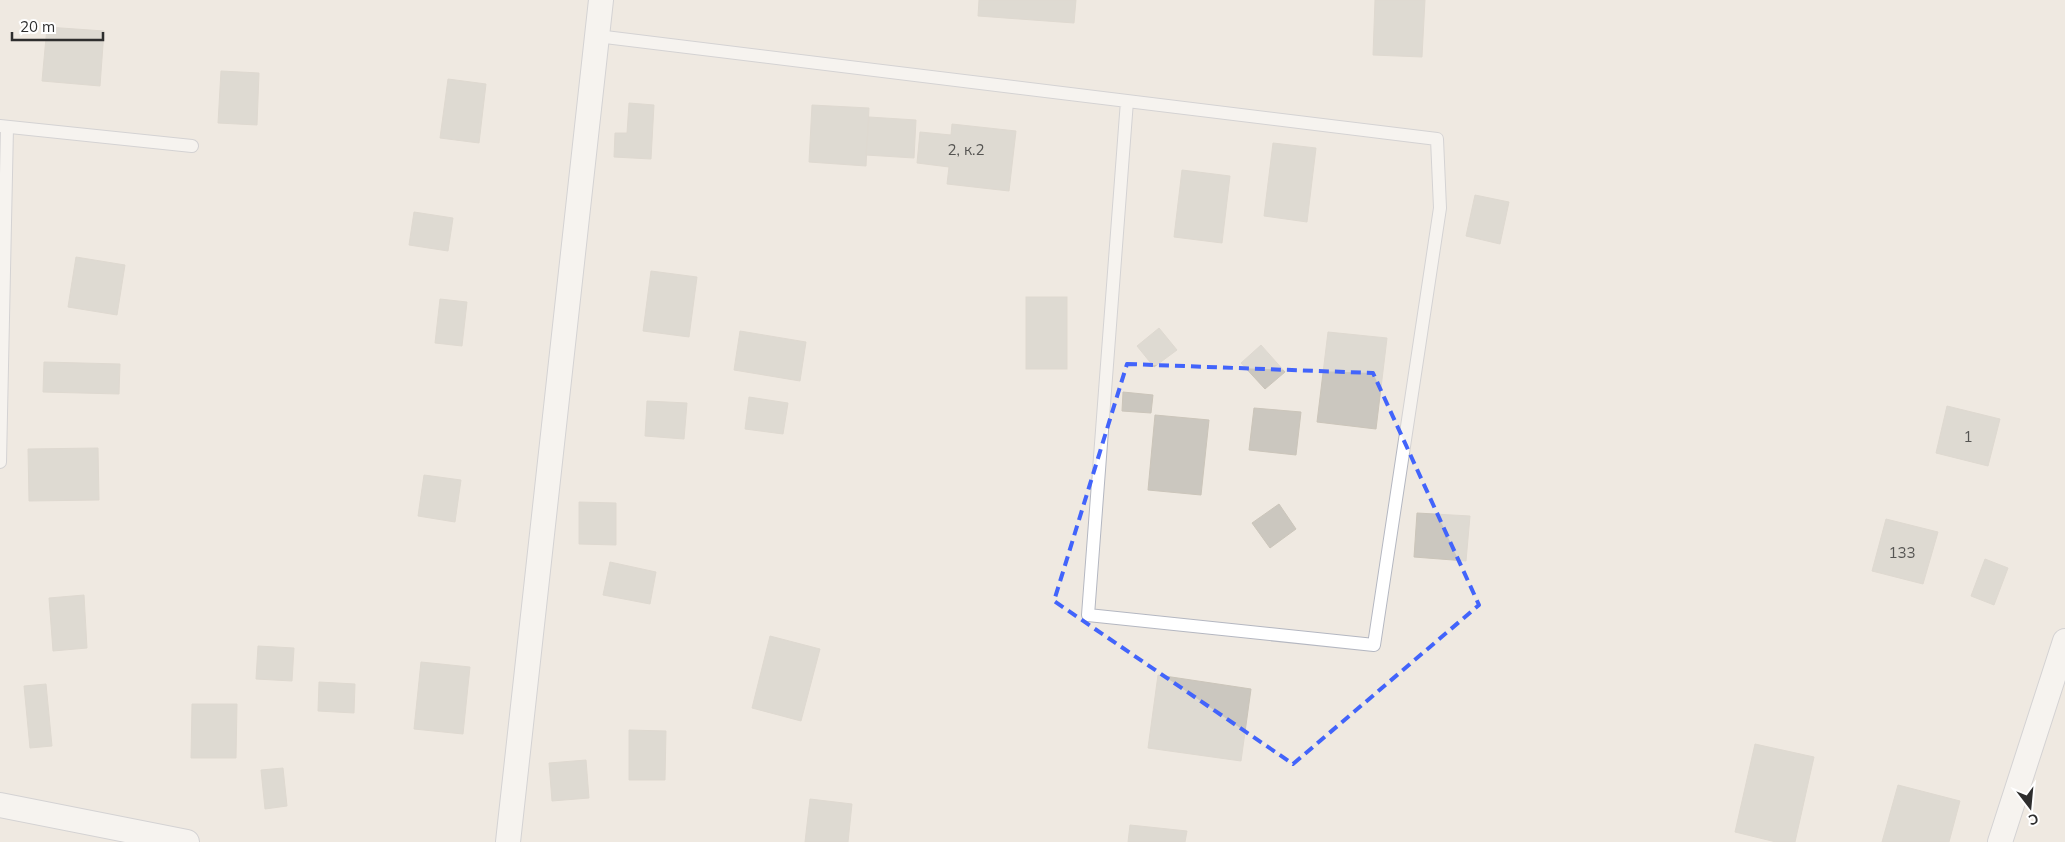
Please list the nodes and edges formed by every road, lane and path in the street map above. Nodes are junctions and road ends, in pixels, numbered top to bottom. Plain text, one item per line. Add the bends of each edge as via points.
1 (601, 0) edge
2 (597, 36) junction
3 (1127, 101) junction
4 (4, 127) edge
5 (192, 146) dead end
6 (0, 462) edge
7 (2065, 641) edge
8 (0, 805) edge
9 (187, 842) edge
10 (508, 842) edge
11 (2000, 842) edge

1 - 2 street
2 - 3 lane
2 - 10 street
3 - 3 lane via 1088,615 1374,645 1440,208 1437,139
4 - 5 lane
4 - 6 lane
7 - 11 street
8 - 9 street

